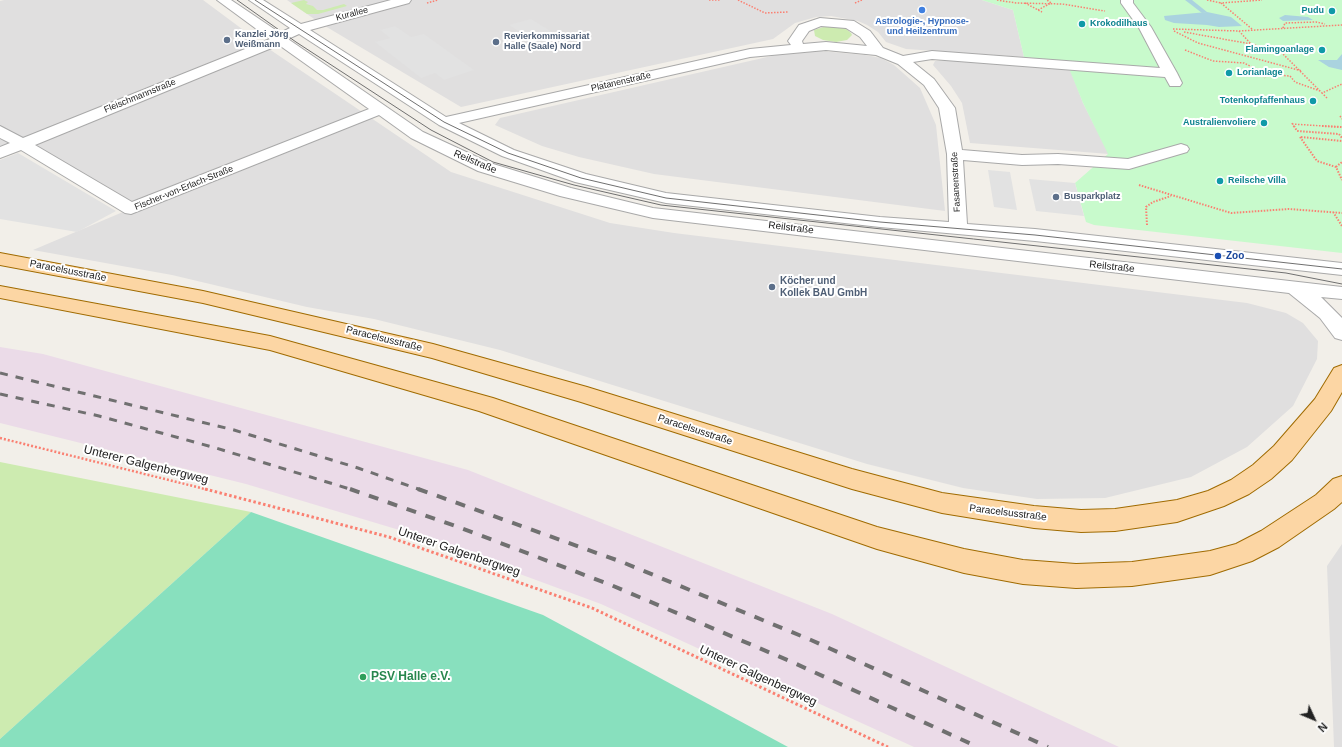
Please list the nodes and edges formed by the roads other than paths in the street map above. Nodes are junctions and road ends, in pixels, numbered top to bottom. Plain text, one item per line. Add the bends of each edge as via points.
1 (223, 0) edge
2 (255, 0) edge
3 (405, 0) edge
4 (1127, 0) edge
5 (298, 28) junction
6 (280, 39) junction
7 (798, 48) junction
8 (878, 51) junction
9 (903, 60) junction
10 (1170, 73) junction
11 (1177, 86) dead end
12 (379, 110) junction
13 (444, 122) junction
14 (0, 131) edge
15 (22, 144) junction
16 (1182, 149) dead end
17 (0, 153) edge
18 (955, 154) junction
19 (958, 229) junction
20 (917, 244) junction
21 (0, 259) edge
22 (1342, 269) edge
23 (1342, 284) edge
24 (1292, 287) junction
25 (0, 292) edge
26 (1342, 293) edge
27 (1342, 333) edge
28 (1342, 373) edge
29 (1342, 486) edge

1 - 6 street, Reilstraße
2 - 5 street, Reilstraße
3 - 5 street, Kurallee
4 - 10 street via 1145,24
5 - 6 street
5 - 13 street, Reilstraße
6 - 12 street, Reilstraße
6 - 15 street, Fleischmannstraße
7 - 8 street, Platanenstraße via 826,46
7 - 8 street via 795,41 804,28 820,22 849,24 865,34
7 - 13 street, Platanenstraße via 750,53
8 - 9 street, Fasanenstraße
9 - 10 street via 932,55
9 - 18 street, Fasanenstraße via 929,82 946,108
10 - 11 street
12 - 15 street, Fischer-von-Erlach-Straße via 131,209
12 - 20 street, Reilstraße via 417,134 484,167 566,192 653,213
13 - 19 street, Reilstraße via 477,140 543,166 581,178 666,198
14 - 15 street, Fischer-von-Erlach-Straße
15 - 17 street, Fleischmannstraße
16 - 18 street via 1129,164 1058,159 1022,160
18 - 19 street, Fasanenstraße
19 - 22 street, Reilstraße via 1035,235
20 - 23 street via 988,240 1286,273
20 - 24 street, Reilstraße
21 - 28 main road, Paracelsusstraße via 203,297 433,351 587,394 852,479 942,503 1034,517 1081,521 1115,520 1177,511 1215,499 1240,487 1283,453 1323,405
24 - 26 street, Reilstraße
24 - 27 street via 1327,313
25 - 29 main road via 270,342 485,404 877,538 964,561 1023,572 1076,576 1132,574 1210,563 1243,553 1270,540 1325,502

